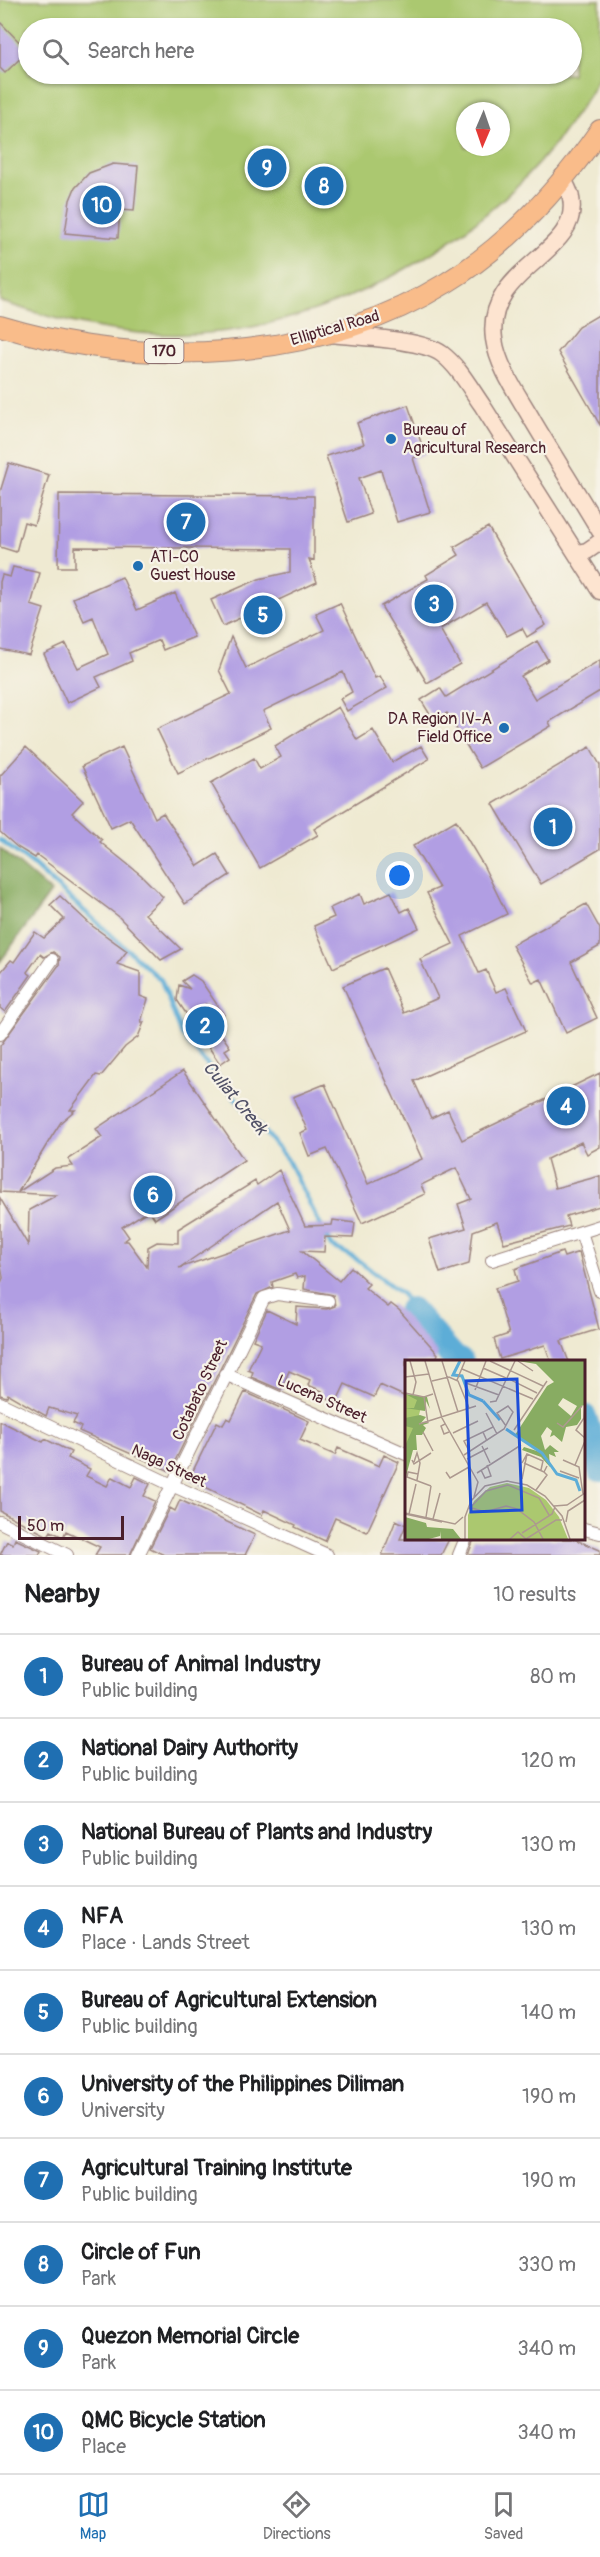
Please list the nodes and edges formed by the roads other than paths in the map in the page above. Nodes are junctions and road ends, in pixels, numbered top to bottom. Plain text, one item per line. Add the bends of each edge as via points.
1 (600, 130) edge
2 (562, 177) junction
3 (0, 326) edge
4 (329, 334) junction
5 (600, 531) edge
6 (600, 543) edge
7 (577, 553) junction
8 (595, 570) edge
9 (600, 591) edge
10 (52, 960) dead end
11 (0, 1034) edge
12 (600, 1226) edge
13 (581, 1232) junction
14 (492, 1260) dead end
15 (600, 1291) edge
16 (328, 1301) dead end
17 (225, 1374) junction
18 (0, 1403) edge
19 (405, 1455) edge
20 (174, 1486) junction
21 (0, 1522) edge
22 (585, 1528) edge
23 (600, 1533) edge
24 (466, 1540) edge
25 (67, 1555) edge
26 (138, 1555) edge
27 (327, 1555) edge
28 (459, 1555) edge

1 - 2 main road, Elliptical Road / 170
2 - 4 main road, Elliptical Road / 170 via 506,238 446,283 389,313
2 - 5 main road via 571,197 567,228 504,291 496,308 494,340 513,387
3 - 4 main road, Elliptical Road / 170 via 77,344 160,351 244,348
4 - 7 main road via 411,343 442,354 465,380
6 - 7 main road
7 - 8 main road
8 - 9 main road
10 - 11 street
12 - 13 street
13 - 14 street
13 - 15 street
16 - 17 street, Cotabato Street via 278,1294 264,1299
17 - 19 street, Lucena Street
17 - 20 street, Cotabato Street
18 - 20 street, Naga Street
20 - 26 street, Cotabato Street
20 - 27 street, Naga Street
21 - 25 street
22 - 23 street
24 - 28 street

